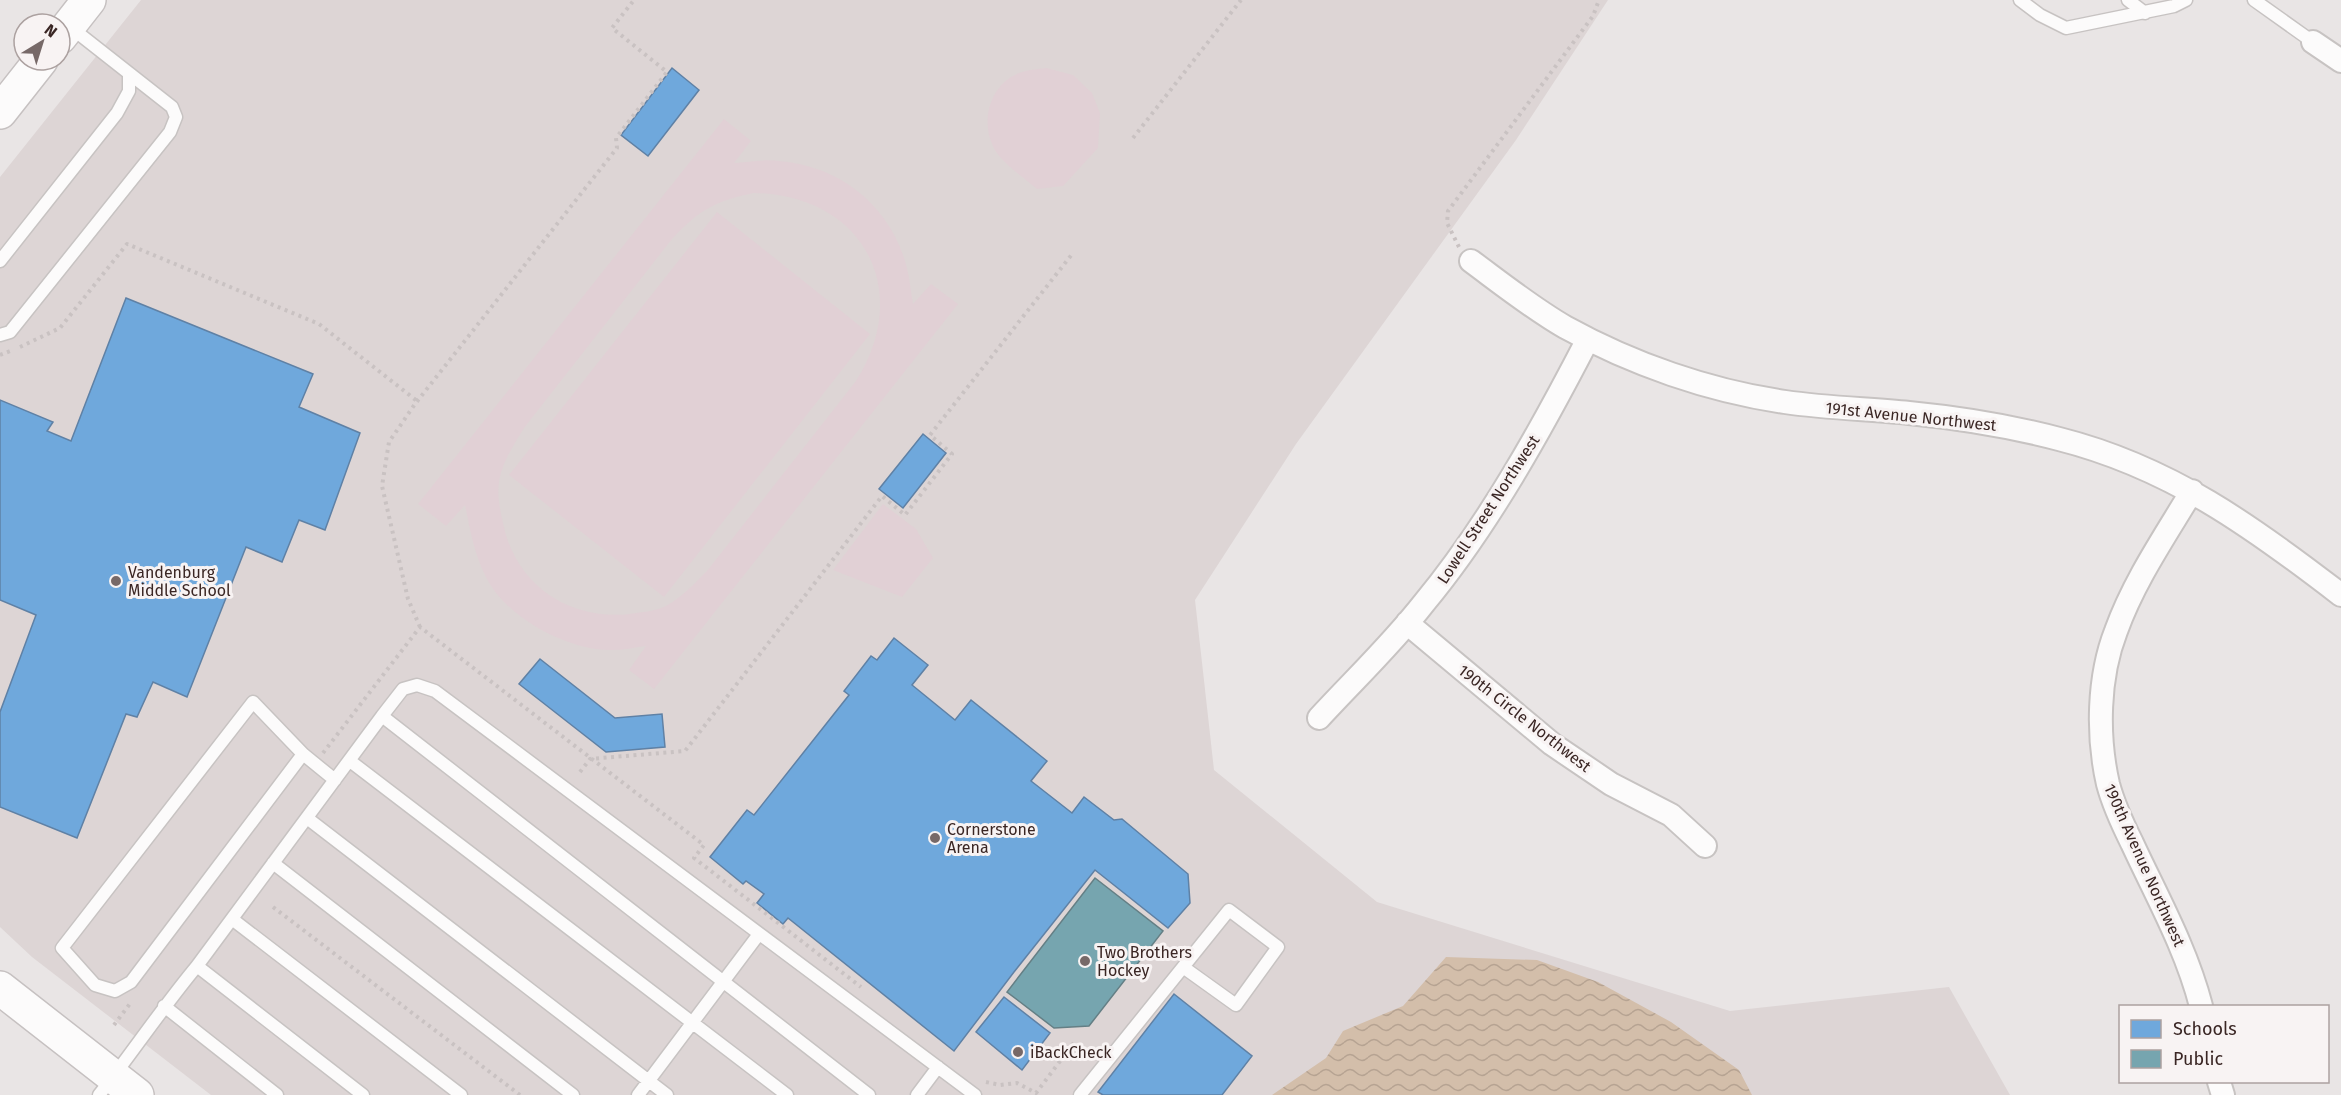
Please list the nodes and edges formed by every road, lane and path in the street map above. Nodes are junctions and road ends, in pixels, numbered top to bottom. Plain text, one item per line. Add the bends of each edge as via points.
1 (89, 0) edge
2 (633, 0) edge
3 (1241, 0) edge
4 (1599, 0) edge
5 (2020, 0) edge
6 (2128, 0) edge
7 (2186, 0) edge
8 (2254, 0) edge
9 (2145, 13) junction
10 (72, 21) edge
11 (72, 36) edge
12 (2313, 42) joint
13 (2341, 61) edge
14 (32, 72) edge
15 (129, 73) junction
16 (0, 112) edge
17 (1133, 138) dead end
18 (1073, 253) dead end
19 (0, 261) edge
20 (1471, 261) joint
21 (0, 335) edge
22 (1588, 339) junction
23 (0, 355) edge
24 (417, 401) junction
25 (2192, 491) junction
26 (2341, 595) edge
27 (1407, 623) junction
28 (420, 627) dead end
29 (382, 716) junction
30 (1319, 718) dead end
31 (303, 754) junction
32 (350, 761) junction
33 (580, 772) dead end
34 (335, 780) junction
35 (307, 818) junction
36 (1705, 846) dead end
37 (273, 863) junction
38 (273, 907) dead end
39 (232, 919) junction
40 (759, 934) junction
41 (197, 966) junction
42 (1183, 967) junction
43 (723, 982) junction
44 (0, 988) edge
45 (2201, 1005) edge
46 (164, 1006) junction
47 (692, 1023) junction
48 (938, 1067) junction
49 (649, 1081) junction
50 (116, 1089) edge
51 (277, 1095) edge
52 (363, 1095) edge
53 (461, 1095) edge
54 (520, 1095) edge
55 (573, 1095) edge
56 (638, 1095) edge
57 (667, 1095) edge
58 (787, 1095) edge
59 (869, 1095) edge
60 (917, 1095) edge
61 (975, 1095) edge
62 (1080, 1095) edge

1 - 10 street
2 - 24 path via 612,28 667,72 616,138 617,148
3 - 17 path
4 - 20 path via 1593,16 1448,210 1447,223 1454,241
5 - 9 lane via 2066,28
6 - 9 lane
7 - 9 lane
8 - 12 lane
11 - 15 lane
12 - 13 street
14 - 16 street
15 - 19 lane via 129,92 117,113
15 - 21 lane via 172,107 176,117 170,132 10,332
18 - 33 path via 930,435 952,454 905,515 882,496 685,751 590,759
20 - 22 street, 191st Avenue Northwest via 1536,309
22 - 25 street, 191st Avenue Northwest via 1660,369 1741,394 1986,422 2061,439 2130,462
22 - 27 street, Lowell Street Northwest via 1489,513 1445,578
23 - 24 path via 60,328 127,244 319,324
24 - 28 path via 389,442 382,486 408,599
25 - 26 street, 191st Avenue Northwest via 2281,549
25 - 45 street, 190th Avenue Northwest via 2141,578 2115,632 2107,660 2102,725 2109,786 2131,842 2175,931
27 - 30 street, Lowell Street Northwest
27 - 36 street, 190th Circle Northwest via 1552,744 1611,784 1671,815
29 - 32 lane
29 - 40 lane via 403,689 417,685 435,691
29 - 43 lane
31 - 31 lane via 253,702 62,948 95,985 115,991 131,982
31 - 34 lane
32 - 34 lane
32 - 47 lane
34 - 35 lane
35 - 37 lane
35 - 49 lane
37 - 39 lane
37 - 55 lane
38 - 54 path
39 - 41 lane
39 - 53 lane
40 - 43 lane
40 - 48 lane
41 - 46 lane
41 - 52 lane
42 - 42 lane via 1229,910 1278,947 1236,1005
42 - 62 lane
43 - 47 lane
43 - 59 lane
44 - 50 street
46 - 50 lane
46 - 51 lane
47 - 49 lane
47 - 58 lane
48 - 60 lane
48 - 61 lane
49 - 56 lane
49 - 57 lane

